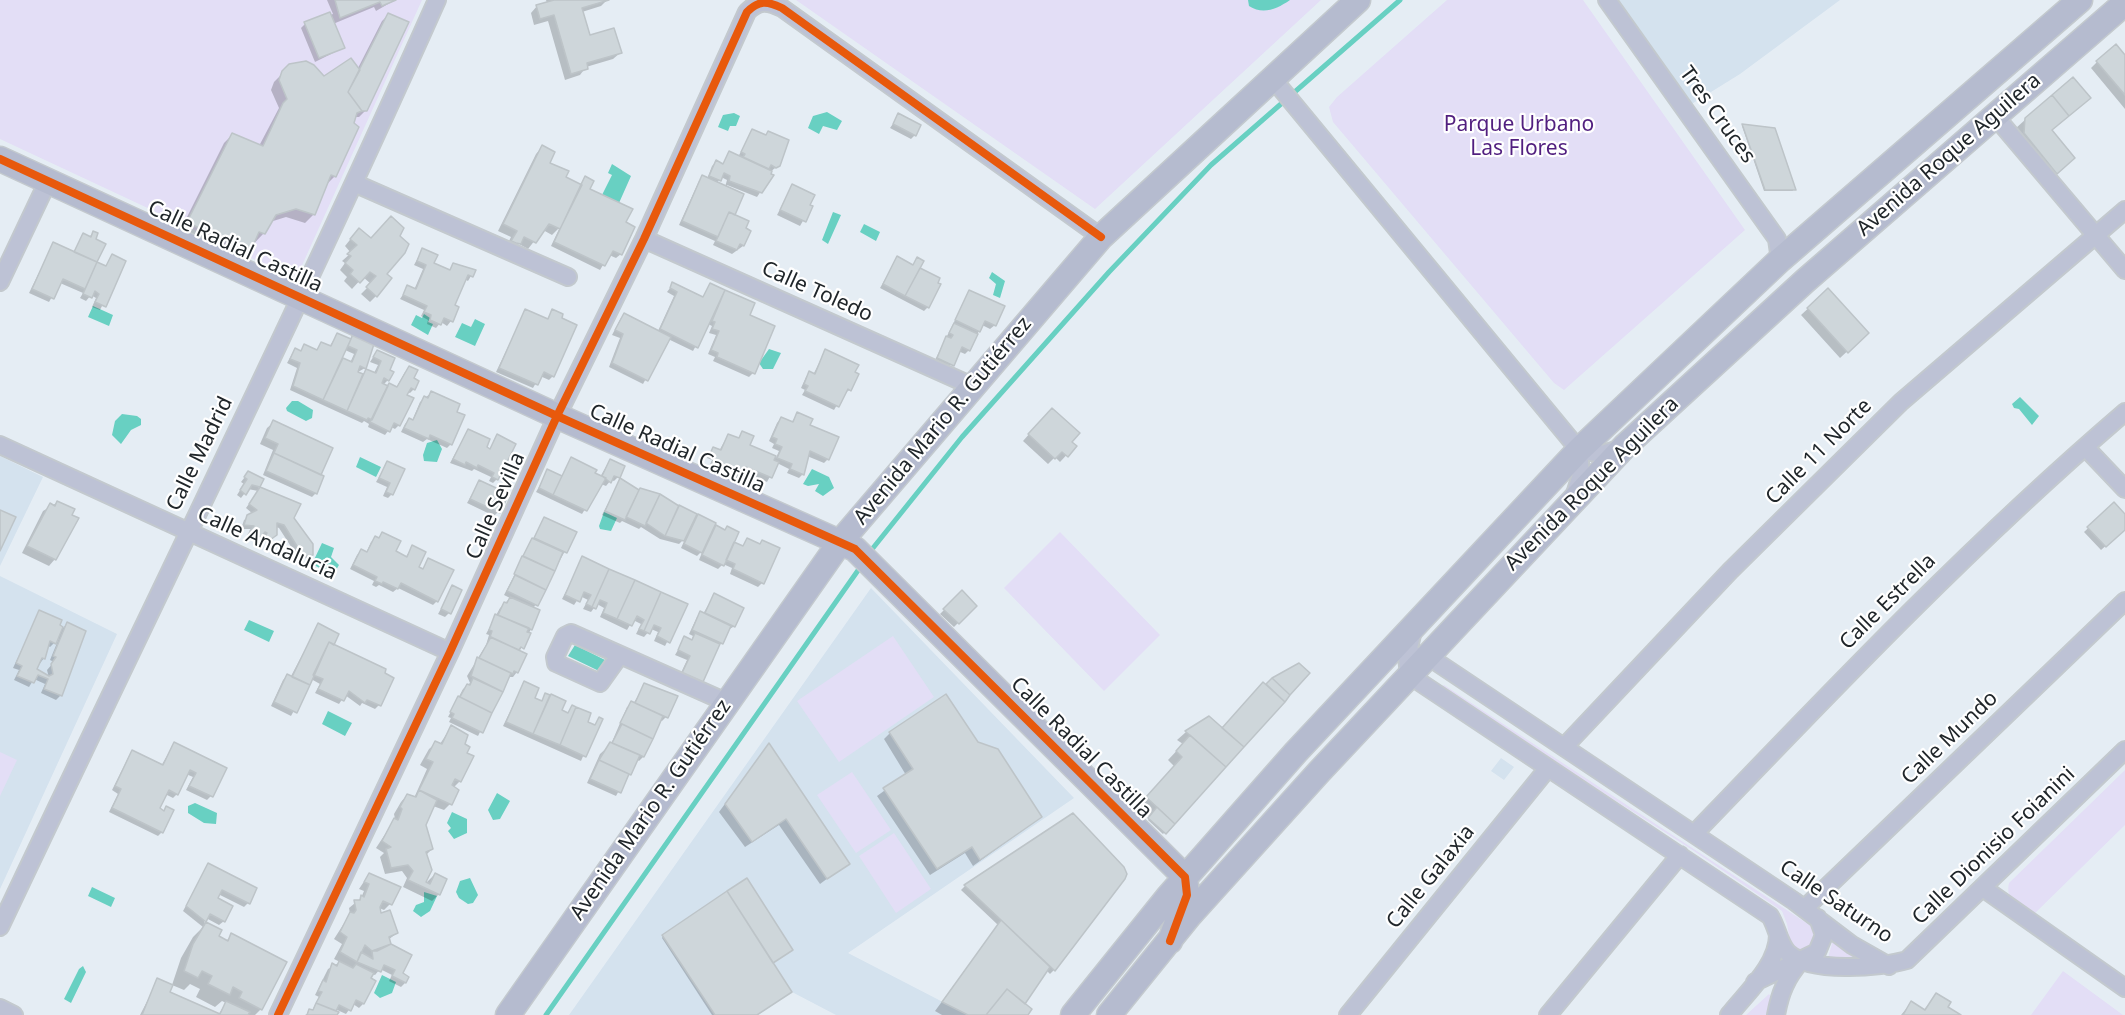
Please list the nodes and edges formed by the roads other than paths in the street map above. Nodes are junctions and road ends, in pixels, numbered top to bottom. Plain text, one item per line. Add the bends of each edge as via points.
1 (437, 0) edge
2 (1358, 0) edge
3 (1607, 0) edge
4 (2080, 0) edge
5 (2125, 3) edge
6 (1276, 84) junction
7 (1994, 115) junction
8 (0, 159) edge
9 (48, 181) junction
10 (354, 183) junction
11 (2125, 210) edge
12 (2096, 235) junction
13 (1101, 237) junction
14 (644, 239) junction
15 (1780, 260) junction
16 (2125, 270) edge
17 (568, 277) dead end
18 (0, 282) edge
19 (303, 298) junction
20 (972, 386) junction
21 (2125, 412) edge
22 (557, 416) junction
23 (0, 445) edge
24 (1625, 446) junction
25 (2085, 447) junction
26 (1579, 450) junction
27 (2125, 489) edge
28 (1574, 498) junction
29 (187, 532) junction
30 (848, 545) junction
31 (2125, 601) edge
32 (1419, 620) junction
33 (450, 652) junction
34 (620, 655) dead end
35 (1414, 663) junction
36 (1370, 673) junction
37 (726, 702) junction
38 (1564, 747) junction
39 (2125, 750) edge
40 (1548, 768) junction
41 (1694, 834) junction
42 (1256, 842) junction
43 (1680, 855) junction
44 (1185, 877) junction
45 (1983, 888) junction
46 (1812, 913) junction
47 (0, 927) edge
48 (1778, 931) junction
49 (1170, 941) junction
50 (1802, 960) junction
51 (1889, 966) junction
52 (1753, 985) junction
53 (2125, 988) edge
54 (1781, 990) junction
55 (0, 1008) edge
56 (14, 1015) edge
57 (278, 1015) edge
58 (507, 1015) edge
59 (1073, 1015) edge
60 (1109, 1015) edge
61 (1348, 1015) edge
62 (1548, 1015) edge
63 (1730, 1015) edge
64 (1776, 1015) edge

1 - 10 street, Calle Madrid
2 - 6 street, Avenida Mario R. Gutiérrez
3 - 15 street, Tres Cruces via 1777,239
4 - 15 street, Avenida Roque Aguilera
5 - 7 street, Avenida Roque Aguilera
6 - 13 street, Avenida Mario R. Gutiérrez
6 - 26 street
7 - 12 street
7 - 24 street, Avenida Roque Aguilera
8 - 9 street, Calle Radial Castilla
9 - 18 street
9 - 19 street, Calle Radial Castilla
10 - 17 street
10 - 19 street, Calle Madrid
11 - 12 street, Calle 11 Norte
12 - 16 street
12 - 38 street, Calle 11 Norte via 1901,402 1730,571
13 - 14 street, Calle Sevilla via 782,8 763,1 747,12
13 - 20 street, Avenida Mario R. Gutiérrez
14 - 20 street, Calle Toledo
14 - 22 street, Calle Sevilla
15 - 26 street, Avenida Roque Aguilera
19 - 22 street, Calle Radial Castilla
19 - 29 street, Calle Madrid
20 - 30 street, Avenida Mario R. Gutiérrez
21 - 25 street, Calle Estrella
22 - 30 street, Calle Radial Castilla
22 - 33 street, Calle Sevilla
23 - 29 street, Calle Andalucía
24 - 26 street via 1603,454
24 - 28 street, Avenida Roque Aguilera
25 - 27 street
25 - 41 street, Calle Estrella via 2011,512 1862,659
26 - 28 street via 1581,475
26 - 32 street, Avenida Roque Aguilera
28 - 35 street, Avenida Roque Aguilera
29 - 33 street, Calle Andalucía
29 - 47 street, Calle Madrid
30 - 37 street, Avenida Mario R. Gutiérrez
30 - 44 street, Calle Radial Castilla via 873,565
31 - 46 street, Calle Mundo
32 - 35 street via 1412,633
32 - 36 street, Avenida Roque Aguilera
33 - 57 street, Calle Sevilla
34 - 37 street
35 - 36 street
35 - 38 street, Calle Saturno
35 - 40 street
35 - 42 street, Avenida Roque Aguilera
36 - 44 street, Avenida Roque Aguilera
37 - 58 street, Avenida Mario R. Gutiérrez
38 - 41 street, Calle Saturno
39 - 45 street, Calle Dionisio Foianini
40 - 43 street
40 - 61 street, Calle Galaxia
41 - 46 street, Calle Saturno
42 - 44 street via 1203,874
42 - 49 street, Avenida Roque Aguilera
43 - 48 street via 1770,916
43 - 62 street
44 - 49 street via 1187,895
44 - 59 street, Avenida Roque Aguilera
45 - 51 street, Calle Dionisio Foianini via 1907,960
45 - 53 street
46 - 50 street via 1823,926 1822,944
46 - 51 street, Calle Saturno via 1852,945
48 - 50 street via 1787,952
48 - 52 street via 1778,946 1771,962
49 - 60 street, Avenida Roque Aguilera
50 - 51 street, Calle Saturno via 1843,968
50 - 52 street via 1785,965
50 - 54 street
52 - 54 street
52 - 63 street
54 - 64 street
55 - 56 street

